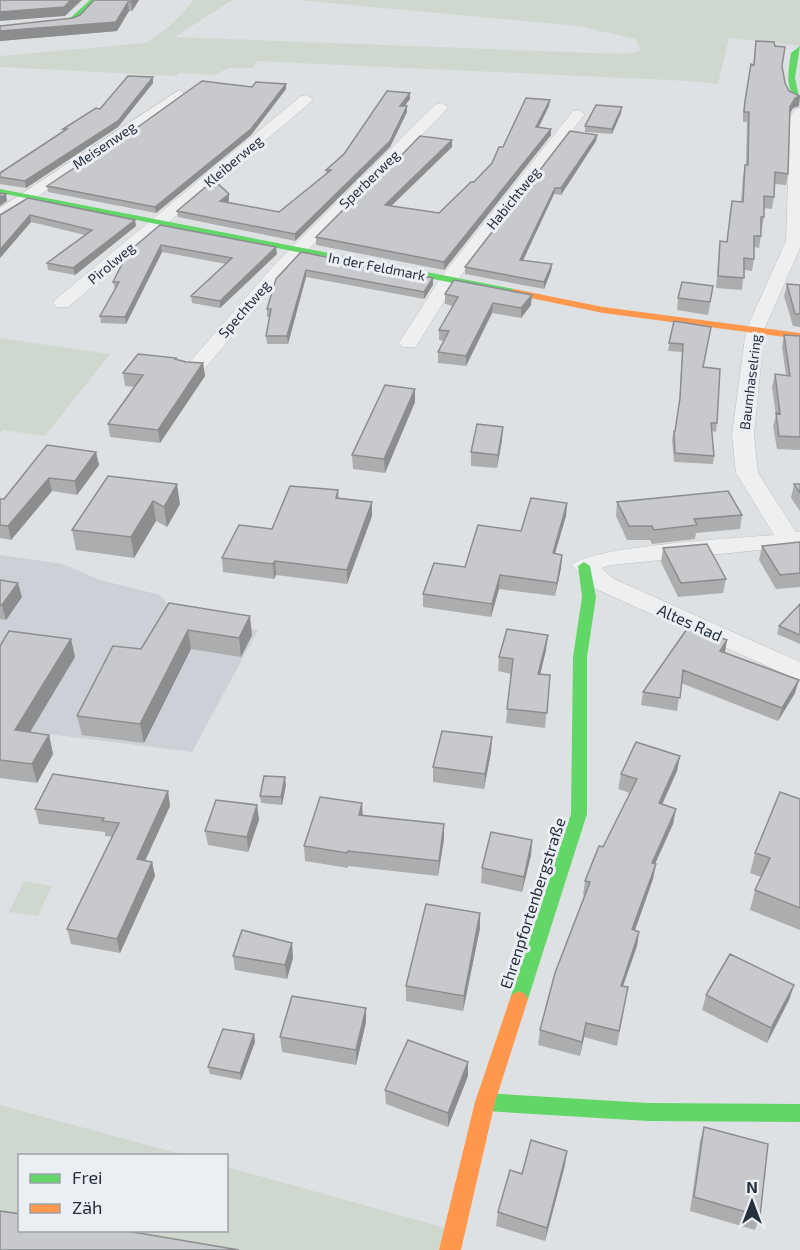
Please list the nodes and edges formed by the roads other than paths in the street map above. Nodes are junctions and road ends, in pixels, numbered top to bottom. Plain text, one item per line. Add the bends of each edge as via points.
1 (93, 0) edge
2 (0, 28) edge
3 (799, 48) edge
4 (179, 94) edge
5 (306, 99) dead end
6 (800, 99) edge
7 (441, 107) dead end
8 (800, 112) edge
9 (578, 114) dead end
10 (797, 169) edge
11 (0, 191) edge
12 (28, 197) junction
13 (0, 215) edge
14 (159, 222) junction
15 (296, 250) junction
16 (447, 280) junction
17 (62, 303) dead end
18 (755, 330) junction
19 (800, 336) edge
20 (409, 343) dead end
21 (194, 369) edge
22 (795, 539) edge
23 (584, 566) junction
24 (800, 672) edge
25 (485, 1102) junction
26 (800, 1113) edge
27 (450, 1250) edge

1 - 2 street via 69,22
3 - 6 street via 794,53 792,89
4 - 12 street, Meisenweg
5 - 14 street, Kleiberweg
7 - 15 street, Sperberweg
8 - 10 street, Baumhaselring
9 - 16 street, Habichtweg
10 - 18 street, Baumhaselring via 794,241
11 - 12 street, In der Feldmark
12 - 13 street, Meisenweg
12 - 14 street, In der Feldmark
14 - 15 street, In der Feldmark
14 - 17 street, Pirolweg
15 - 16 street, In der Feldmark
15 - 21 street, Spechtweg
16 - 18 street, In der Feldmark via 626,314
16 - 20 street, Habichtweg
18 - 19 street, In der Feldmark
18 - 22 street, Baumhaselring via 742,435 747,474
22 - 23 street via 608,558
23 - 24 street, Altes Rad via 605,584
23 - 25 street, Ehrenpfortenbergstraße via 589,597 580,657 579,814
25 - 26 street via 648,1112
25 - 27 street, Ehrenpfortenbergstraße

